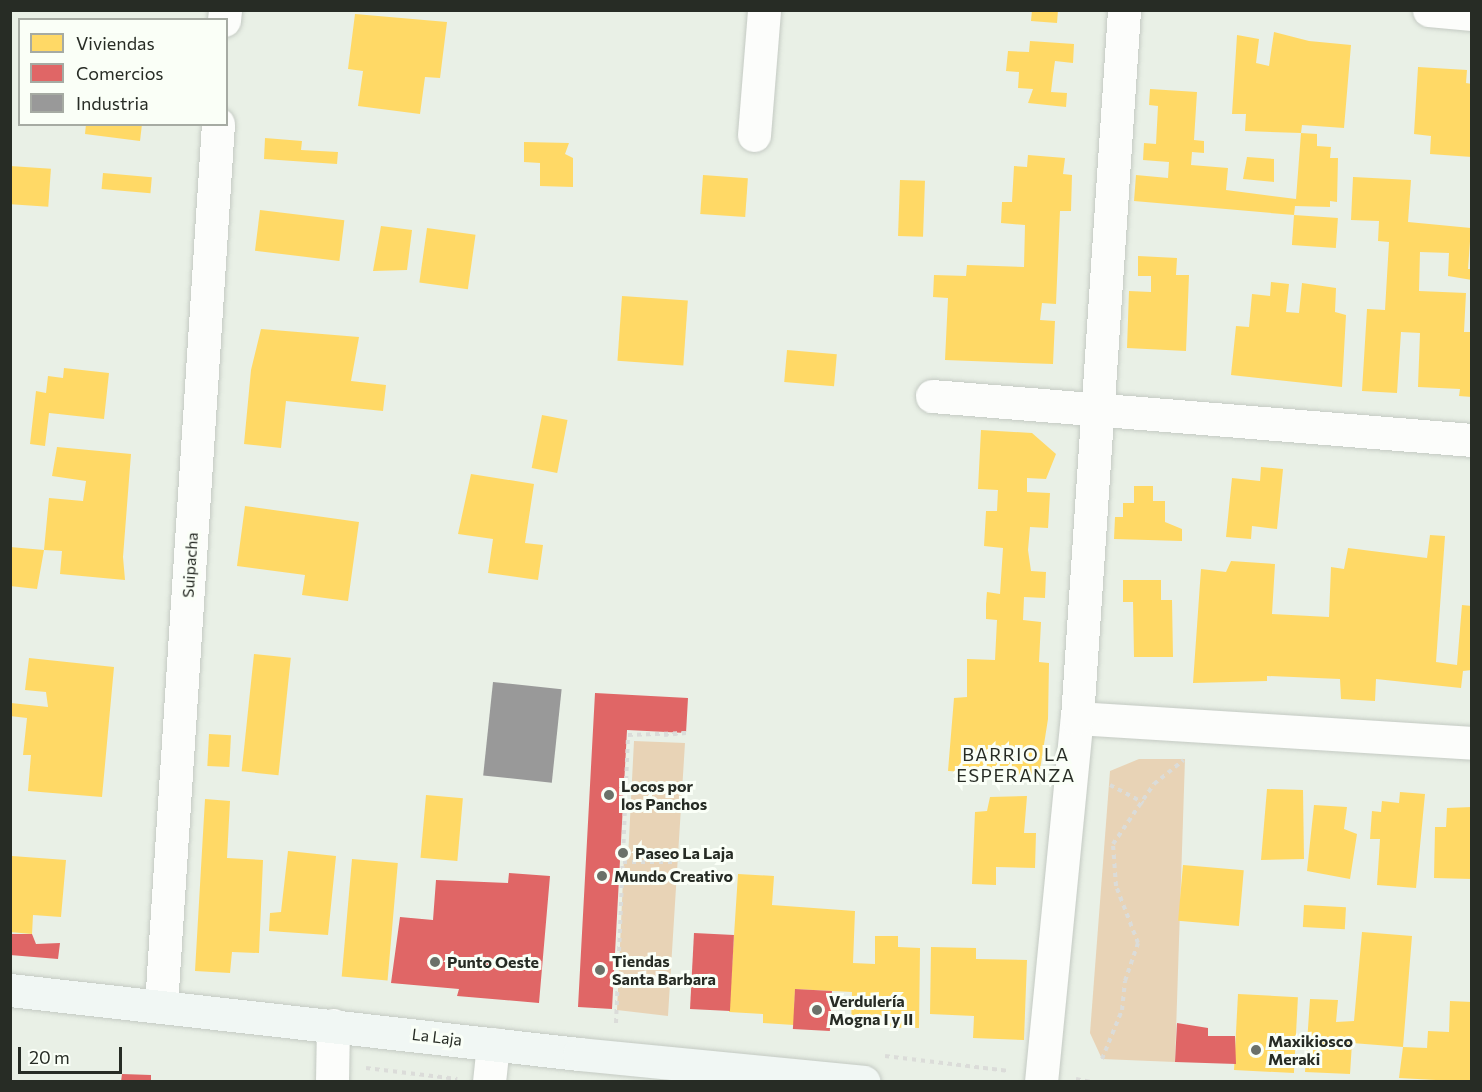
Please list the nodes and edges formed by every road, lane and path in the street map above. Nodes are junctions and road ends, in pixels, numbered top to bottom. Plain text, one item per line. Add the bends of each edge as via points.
1 (764, 10) edge
2 (1124, 10) edge
3 (1428, 10) edge
4 (1472, 14) edge
5 (218, 126) edge
6 (754, 135) dead end
7 (932, 396) dead end
8 (1096, 410) junction
9 (1472, 440) edge
10 (1077, 718) junction
11 (664, 735) dead end
12 (1472, 743) edge
13 (1185, 759) dead end
14 (1110, 785) dead end
15 (1144, 803) junction
16 (623, 862) junction
17 (673, 862) dead end
18 (10, 990) edge
19 (161, 1005) junction
20 (616, 1024) dead end
21 (333, 1025) junction
22 (493, 1044) junction
23 (1102, 1059) dead end
24 (332, 1082) edge
25 (489, 1082) edge
26 (864, 1082) edge
27 (1041, 1082) edge

1 - 6 street
2 - 8 street
3 - 4 street
5 - 19 street, Suipacha
7 - 8 street
8 - 9 street
8 - 10 street
10 - 12 street
10 - 27 street
11 - 16 path via 686,733 627,735
13 - 15 path via 1154,784
14 - 15 path
15 - 23 path via 1127,820 1113,844 1116,886 1138,943 1125,981 1122,1010
16 - 17 path
16 - 20 path
18 - 19 main road, La Laja
19 - 21 main road, La Laja
21 - 22 main road, La Laja
21 - 24 street
22 - 25 street
22 - 26 main road, La Laja

